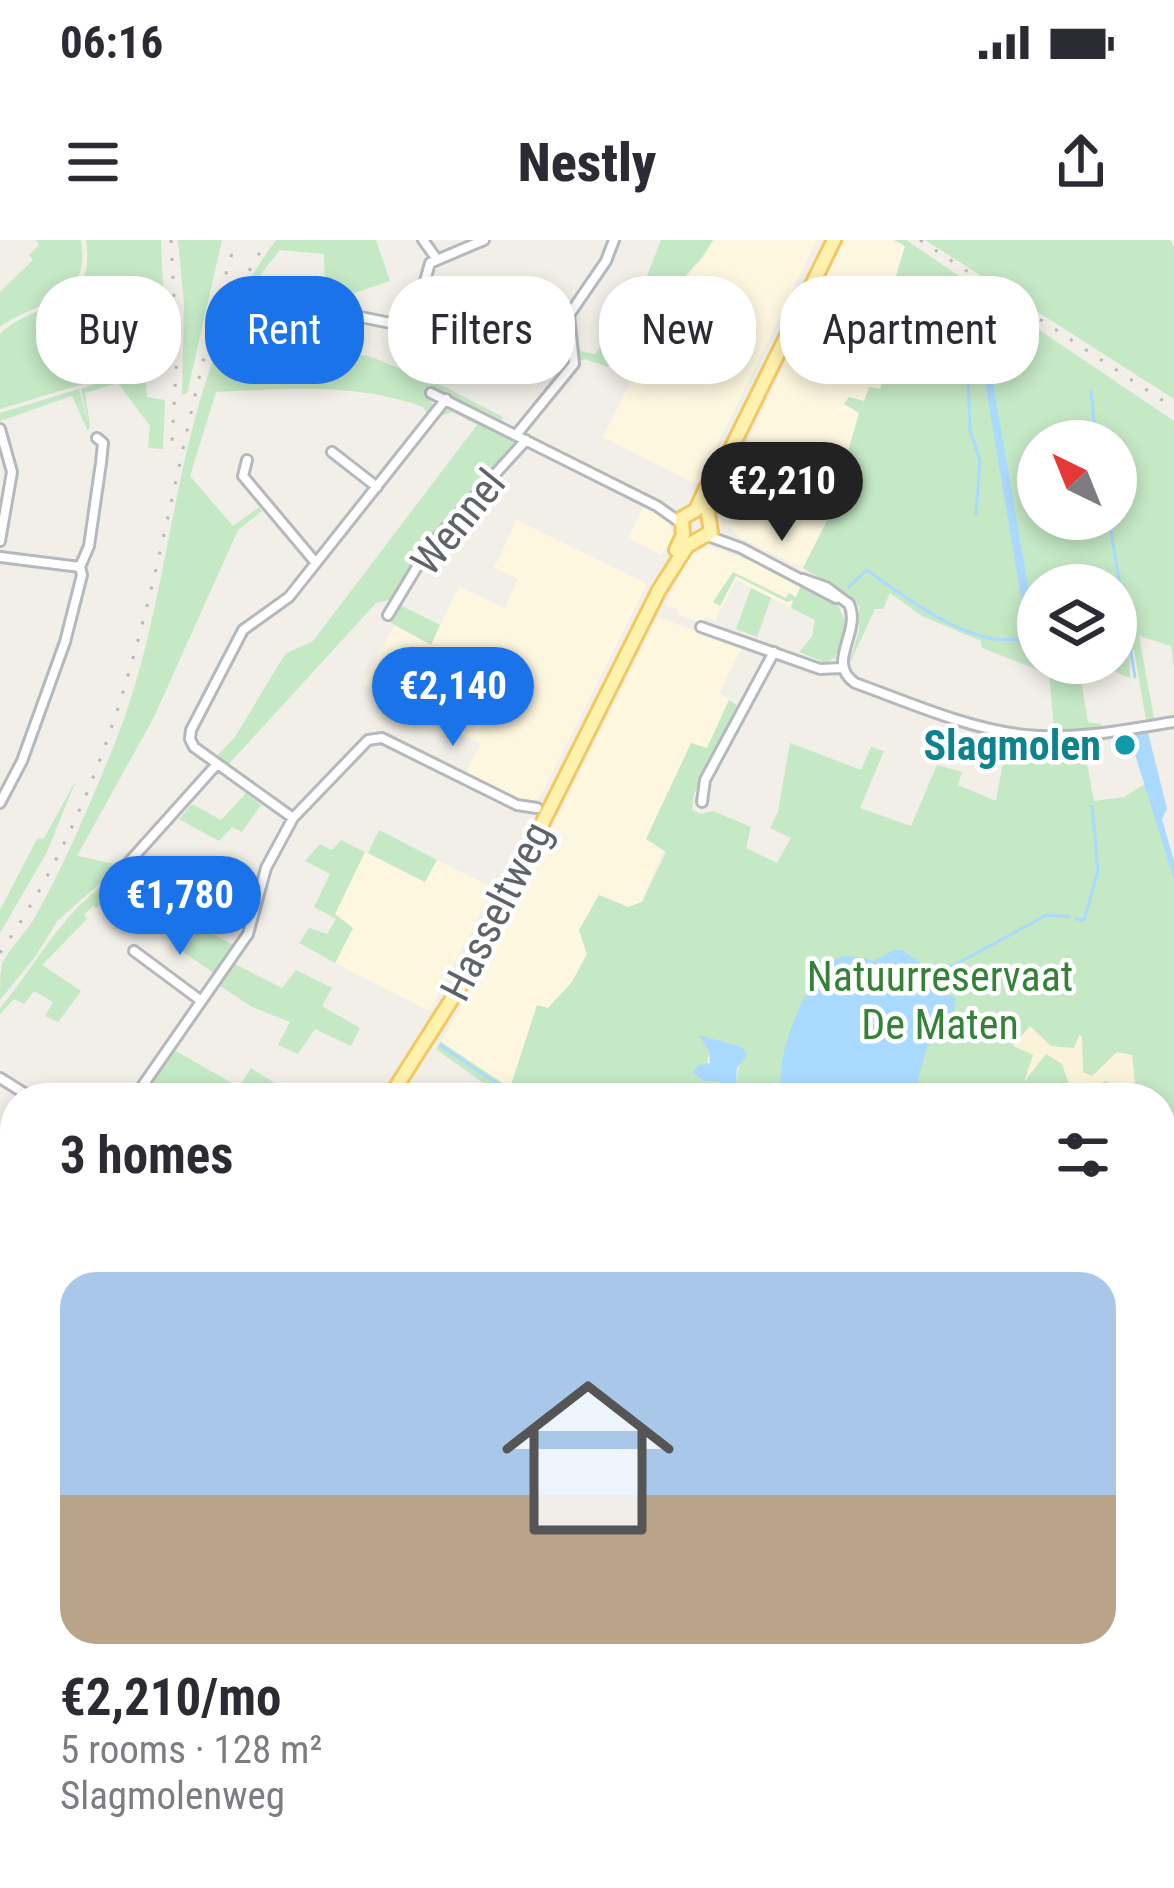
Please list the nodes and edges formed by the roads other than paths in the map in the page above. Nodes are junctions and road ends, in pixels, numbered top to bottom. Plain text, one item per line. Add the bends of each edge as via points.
1 (423, 240) edge
2 (484, 240) edge
3 (614, 240) edge
4 (837, 240) edge
5 (436, 258) junction
6 (425, 276) edge
7 (575, 307) edge
8 (559, 384) edge
9 (430, 393) dead end
10 (446, 399) junction
11 (0, 429) edge
12 (521, 437) junction
13 (97, 438) dead end
14 (332, 452) dead end
15 (247, 460) dead end
16 (376, 487) junction
17 (696, 525) junction
18 (0, 541) edge
19 (0, 557) edge
20 (316, 563) junction
21 (80, 567) junction
22 (388, 608) dead end
23 (701, 627) dead end
24 (774, 652) junction
25 (842, 668) junction
26 (1174, 722) edge
27 (217, 764) junction
28 (0, 802) edge
29 (702, 802) dead end
30 (537, 808) dead end
31 (293, 818) junction
32 (130, 862) dead end
33 (134, 952) dead end
34 (200, 1000) junction
35 (144, 1083) edge
36 (399, 1083) edge

1 - 5 street
2 - 5 street
3 - 7 street
4 - 17 main road, Hasseltweg
5 - 6 street
8 - 12 street
9 - 10 street, Wennel
10 - 12 street, Wennel
10 - 16 street
11 - 18 street via 12,472
12 - 17 street, Wennel
12 - 22 street, Wennel
13 - 21 street via 103,443 94,515
14 - 16 street
15 - 20 street via 243,476
16 - 20 street
17 - 25 street, Wennel via 849,604 854,627
17 - 36 main road, Hasseltweg via 464,980
19 - 21 street
20 - 27 street via 290,597 243,630 191,730 194,747
21 - 28 street via 51,685
23 - 24 street
24 - 25 street via 820,669
24 - 29 street via 705,780
25 - 26 street via 855,683 975,726 1053,736
27 - 31 street
27 - 32 street
30 - 31 street via 517,806 376,737
31 - 34 street via 266,868 248,934
33 - 34 street
34 - 35 street

